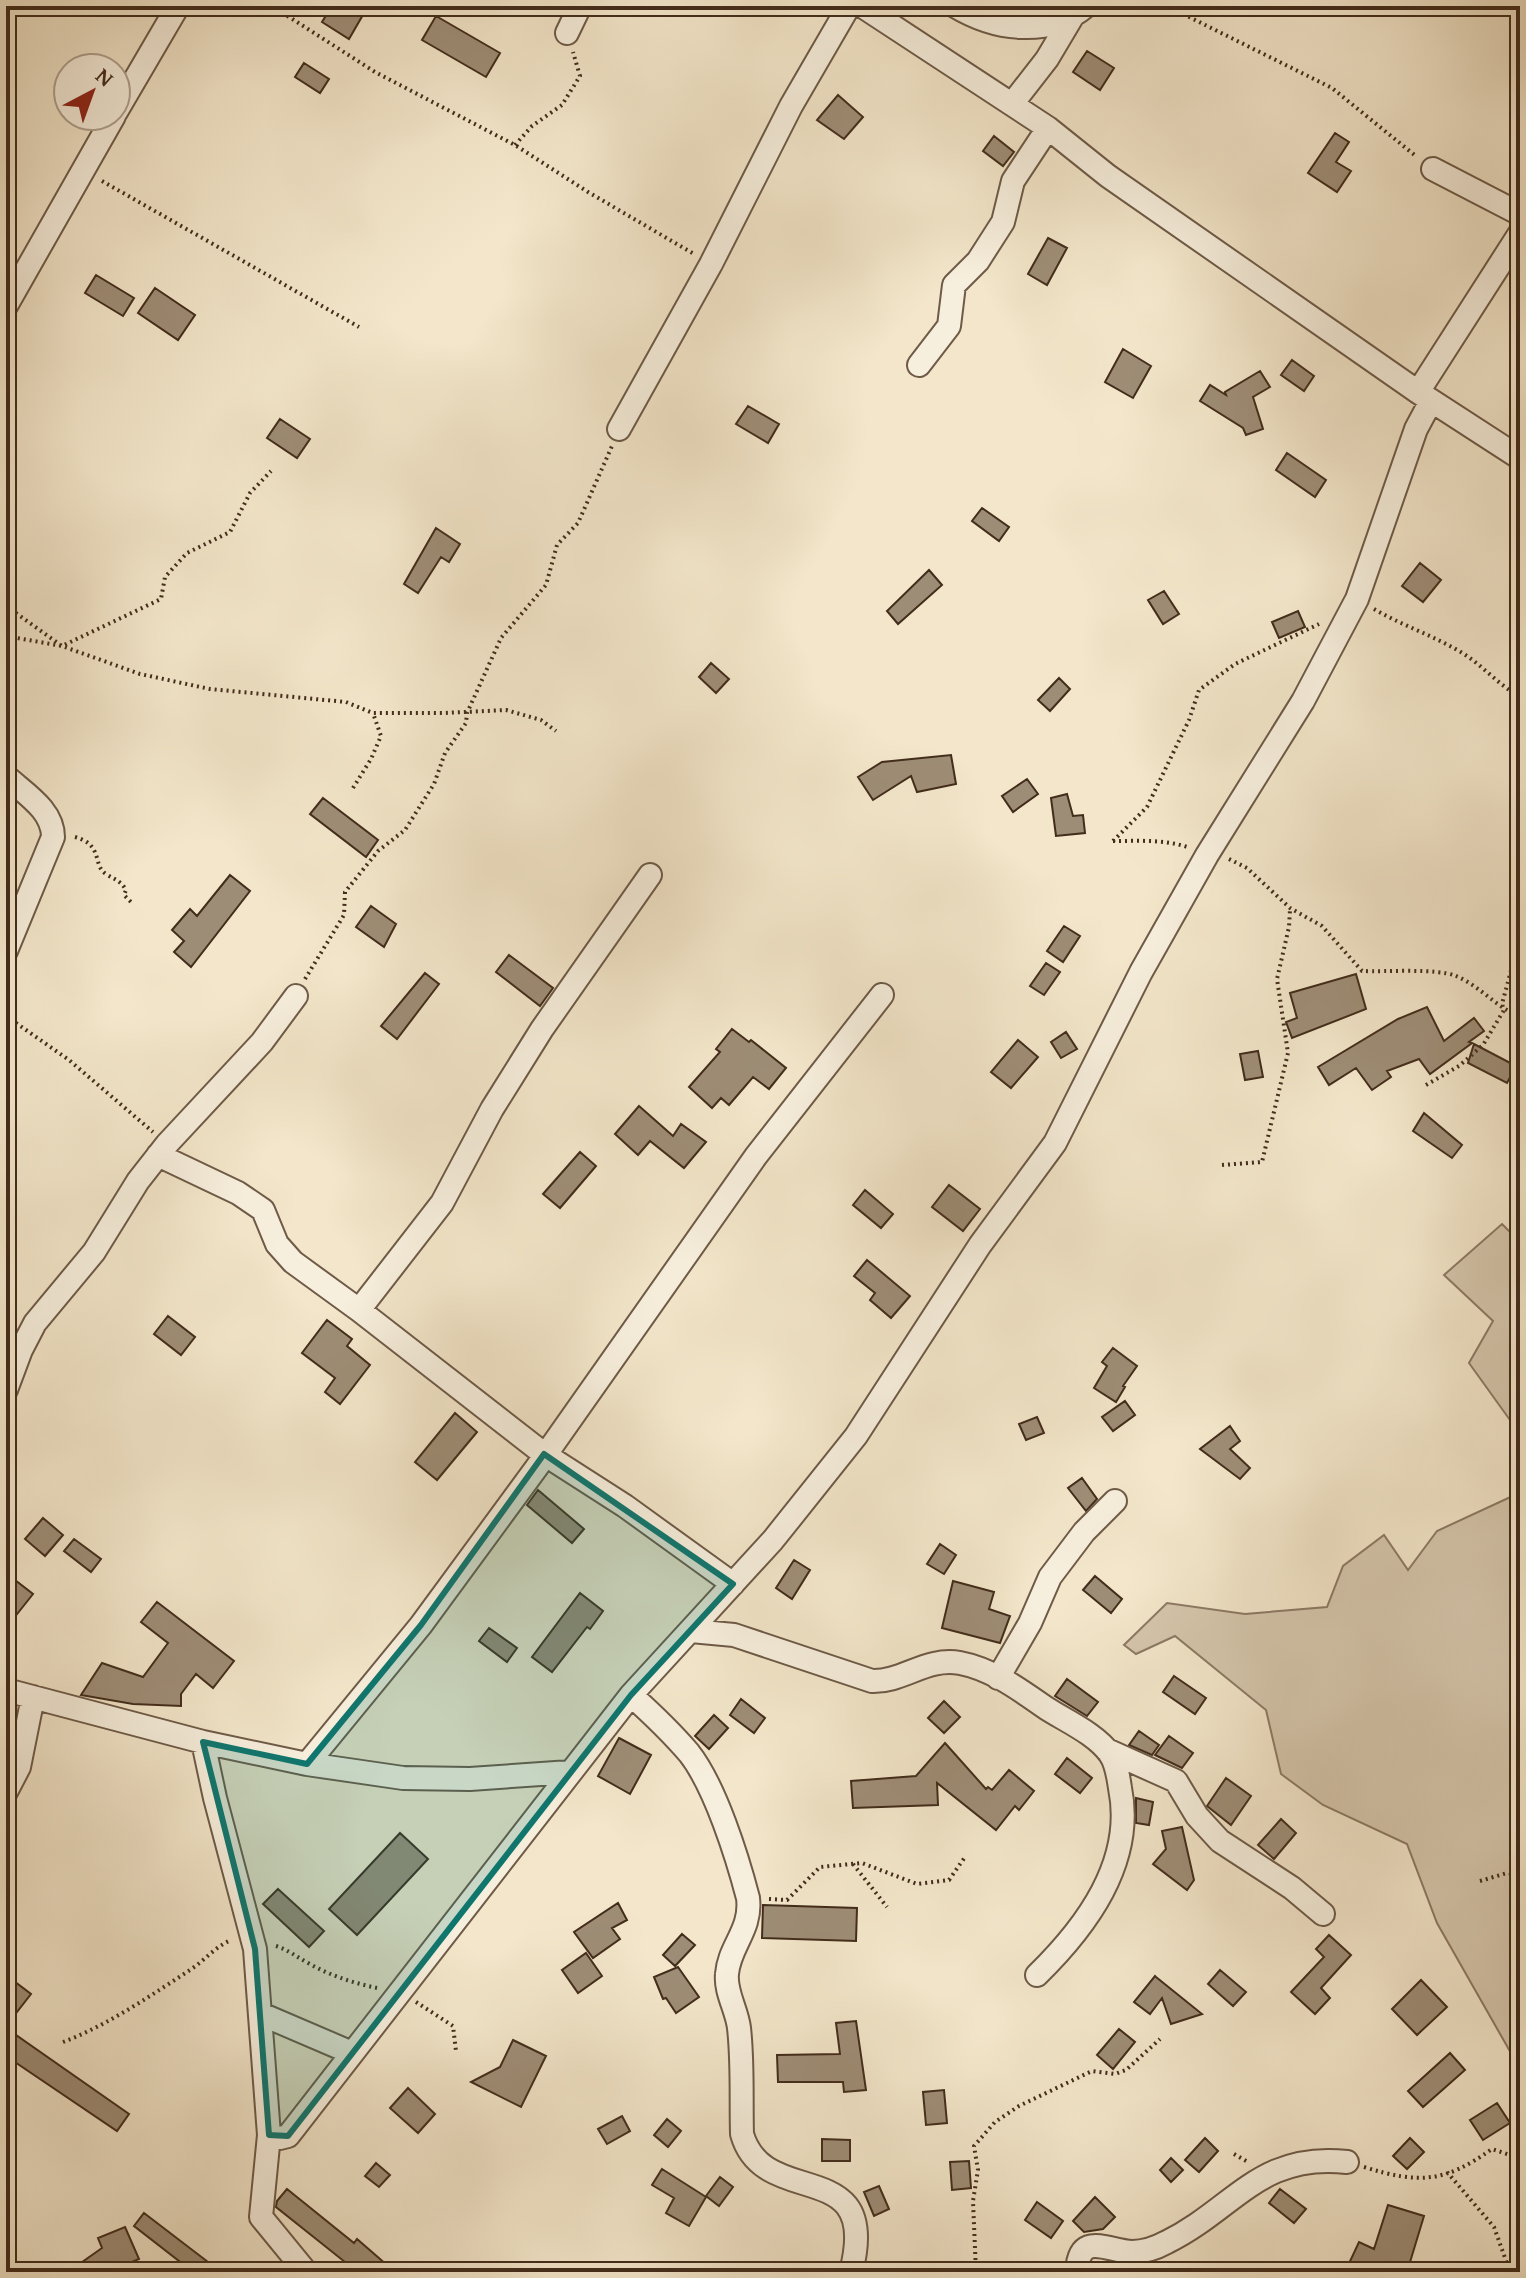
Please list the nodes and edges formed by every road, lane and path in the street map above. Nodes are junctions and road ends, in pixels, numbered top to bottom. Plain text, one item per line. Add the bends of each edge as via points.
1 (178, 6) edge
2 (272, 6) edge
3 (580, 6) edge
4 (849, 6) edge
5 (862, 6) edge
6 (955, 6) edge
7 (1167, 6) edge
8 (1079, 12) edge
9 (567, 33) joint
10 (132, 85) edge
11 (1012, 104) junction
12 (1048, 128) junction
13 (105, 132) edge
14 (515, 145) junction
15 (83, 169) junction
16 (1433, 169) joint
17 (1520, 214) edge
18 (1520, 233) edge
19 (711, 264) junction
20 (6, 306) edge
21 (359, 327) dead end
22 (919, 365) dead end
23 (1424, 397) junction
24 (619, 429) joint
25 (1520, 458) edge
26 (271, 471) dead end
27 (1357, 599) junction
28 (6, 606) edge
29 (1325, 621) dead end
30 (6, 636) edge
31 (62, 646) junction
32 (1520, 697) edge
33 (373, 713) junction
34 (467, 713) junction
35 (556, 731) dead end
36 (9, 779) dead end
37 (353, 788) dead end
38 (53, 837) junction
39 (1207, 855) junction
40 (650, 875) dead end
41 (133, 904) dead end
42 (1290, 908) junction
43 (1520, 937) edge
44 (6, 951) edge
45 (882, 995) dead end
46 (296, 996) joint
47 (1504, 1010) junction
48 (6, 1016) edge
49 (1520, 1017) edge
50 (1426, 1085) dead end
51 (162, 1149) junction
52 (1222, 1165) dead end
53 (359, 1310) junction
54 (6, 1390) edge
55 (544, 1454) junction
56 (1115, 1501) dead end
57 (733, 1584) junction
58 (691, 1631) junction
59 (998, 1678) junction
60 (6, 1690) edge
61 (631, 1695) junction
62 (33, 1697) junction
63 (203, 1742) junction
64 (1107, 1750) junction
65 (307, 1764) junction
66 (570, 1772) junction
67 (6, 1792) edge
68 (965, 1857) dead end
69 (853, 1864) junction
70 (1520, 1875) edge
71 (1480, 1881) dead end
72 (748, 1898) junction
73 (887, 1907) dead end
74 (1323, 1914) dead end
75 (253, 1940) junction
76 (1037, 1975) dead end
77 (400, 1994) junction
78 (261, 2014) junction
79 (1160, 2039) dead end
80 (63, 2042) dead end
81 (456, 2051) dead end
82 (352, 2053) junction
83 (269, 2135) junction
84 (1520, 2155) edge
85 (1347, 2162) joint
86 (1447, 2172) junction
87 (306, 2272) edge
88 (851, 2272) edge
89 (976, 2272) edge
90 (1077, 2272) edge
91 (1510, 2272) edge

1 - 10 street
2 - 14 path via 386,78
3 - 9 street
4 - 19 street via 784,119
5 - 11 street
6 - 8 street via 1015,27 1047,24
7 - 16 path via 1332,88
8 - 11 street
9 - 14 path via 580,76 562,105
11 - 12 street
12 - 22 street via 1013,181 1003,222 978,261 954,285 949,326
12 - 23 street via 1108,176
13 - 15 street
14 - 19 path
15 - 20 street
15 - 21 path
16 - 17 street
18 - 23 street
19 - 24 street
23 - 25 street
23 - 27 street
24 - 34 path via 578,523 557,545 546,585 501,638
26 - 31 path via 250,493 230,532 187,553 165,577 161,599
27 - 32 path via 1438,638
27 - 39 street via 1303,701
28 - 31 path
29 - 39 path via 1235,664 1199,690 1147,807 1113,841 1179,844
30 - 31 path
31 - 33 path via 140,674 210,689 346,702
33 - 34 path
33 - 37 path via 381,736
34 - 35 path via 506,710 541,720
34 - 46 path via 434,784 405,830 378,851 345,892 344,915
36 - 38 street via 48,815
38 - 41 path via 66,834 86,840 105,874 121,882
38 - 44 street
39 - 42 path via 1247,868
39 - 57 street via 1117,1015 1055,1143 980,1245 856,1436
40 - 53 street via 542,1029 442,1203
42 - 47 path via 1322,926 1362,971 1454,975
42 - 52 path via 1277,979 1288,1053 1269,1136 1262,1162
43 - 47 path
45 - 55 street via 764,1145
46 - 51 street via 262,1042
47 - 49 path
47 - 50 path via 1483,1045
48 - 51 path via 69,1060
51 - 53 street via 263,1210 277,1244 293,1262
51 - 54 street via 94,1252 35,1323
53 - 55 street
55 - 57 street
55 - 65 street via 421,1625
56 - 59 street via 1057,1567
57 - 58 street
58 - 59 street via 734,1635 872,1681 951,1662
58 - 61 street
59 - 64 street
60 - 62 street
61 - 66 street
61 - 72 street via 702,1773
62 - 63 street
62 - 67 street via 19,1767
63 - 65 street
63 - 75 street
64 - 74 street via 1176,1781 1220,1841
64 - 76 street via 1116,1765 1122,1797 1115,1864 1086,1920
65 - 66 street via 403,1778
66 - 77 street
68 - 69 path via 949,1880 917,1884
69 - 72 path via 820,1867 787,1900
69 - 73 path
70 - 71 path
72 - 88 street via 746,1927 727,1970 739,2026 742,2134 750,2154 768,2168 834,2195 849,2208 858,2231
75 - 77 path via 289,1950 344,1980
75 - 78 street
75 - 80 path via 218,1946 119,2014
77 - 81 path via 453,2026
77 - 82 street
78 - 82 street
78 - 83 street
79 - 89 path via 1126,2070 1092,2071 1019,2106 974,2146
82 - 83 street via 288,2136
83 - 87 street via 261,2217
84 - 86 path via 1492,2149 1466,2168
85 - 86 path via 1415,2179
85 - 90 street via 1317,2160 1281,2168 1153,2249 1133,2252 1091,2245 1079,2258
86 - 91 path via 1494,2227

